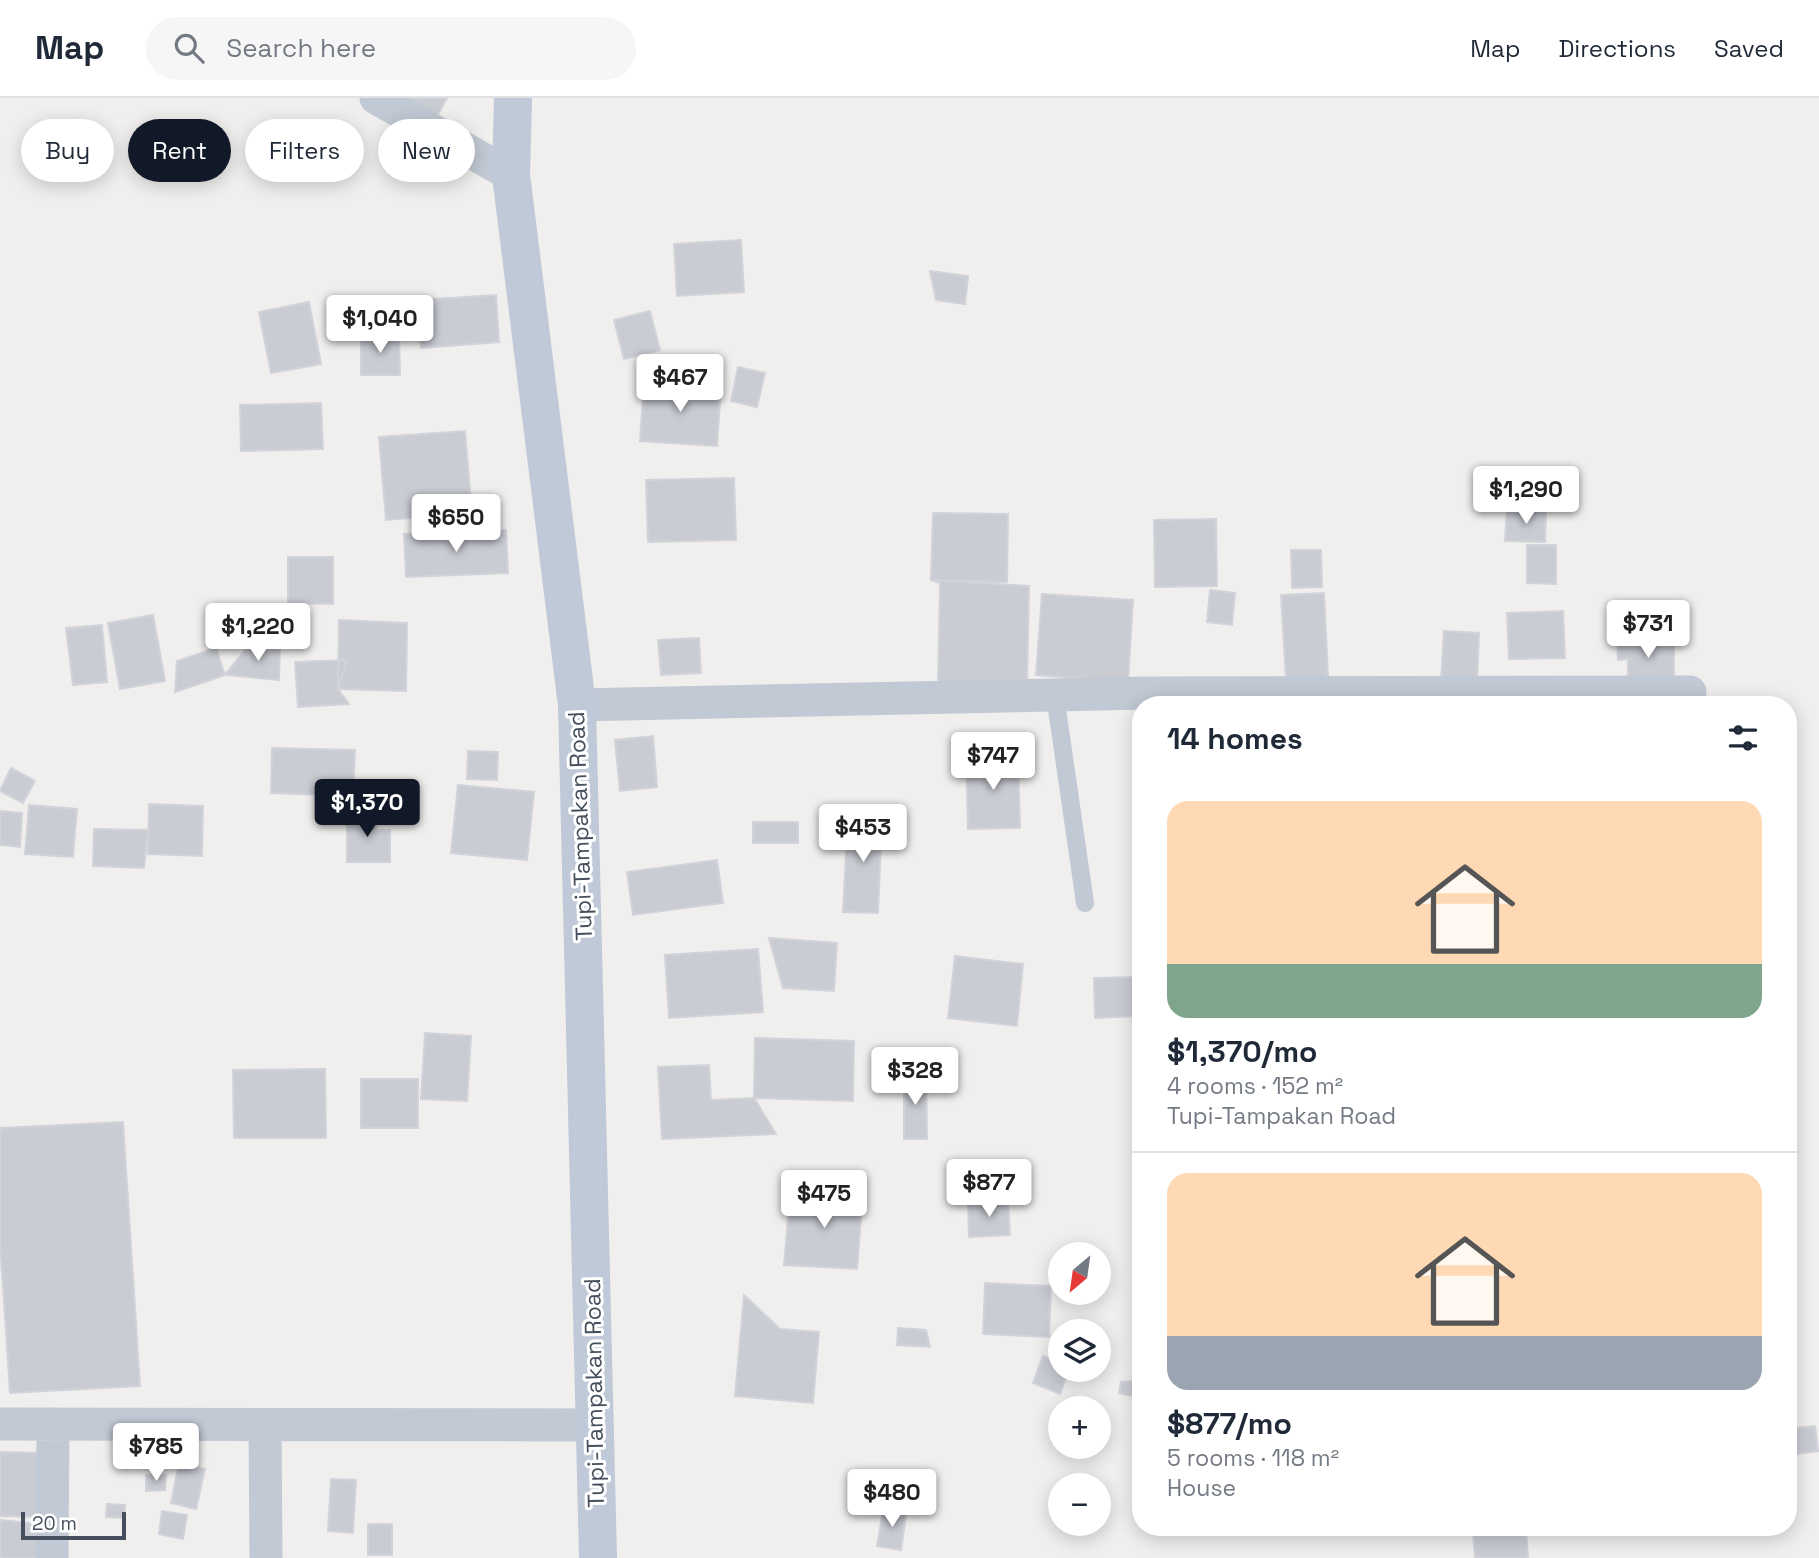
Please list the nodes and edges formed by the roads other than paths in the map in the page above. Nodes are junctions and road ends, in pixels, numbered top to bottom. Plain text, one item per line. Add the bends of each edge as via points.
1 (376, 98) edge
2 (513, 98) edge
3 (511, 175) junction
4 (1690, 692) dead end
5 (1055, 695) junction
6 (578, 705) junction
7 (1085, 903) dead end
8 (0, 1424) edge
9 (53, 1424) junction
10 (265, 1425) junction
11 (595, 1425) junction
12 (52, 1558) edge
13 (266, 1558) edge
14 (597, 1558) edge

1 - 3 street
2 - 3 main road, Tupi-Tampakan Road
3 - 6 main road, Tupi-Tampakan Road
4 - 5 street
5 - 6 street
5 - 7 lane
6 - 11 main road, Tupi-Tampakan Road
8 - 9 street
9 - 10 street
9 - 12 street
10 - 11 street
10 - 13 street
11 - 14 main road, Tupi-Tampakan Road

